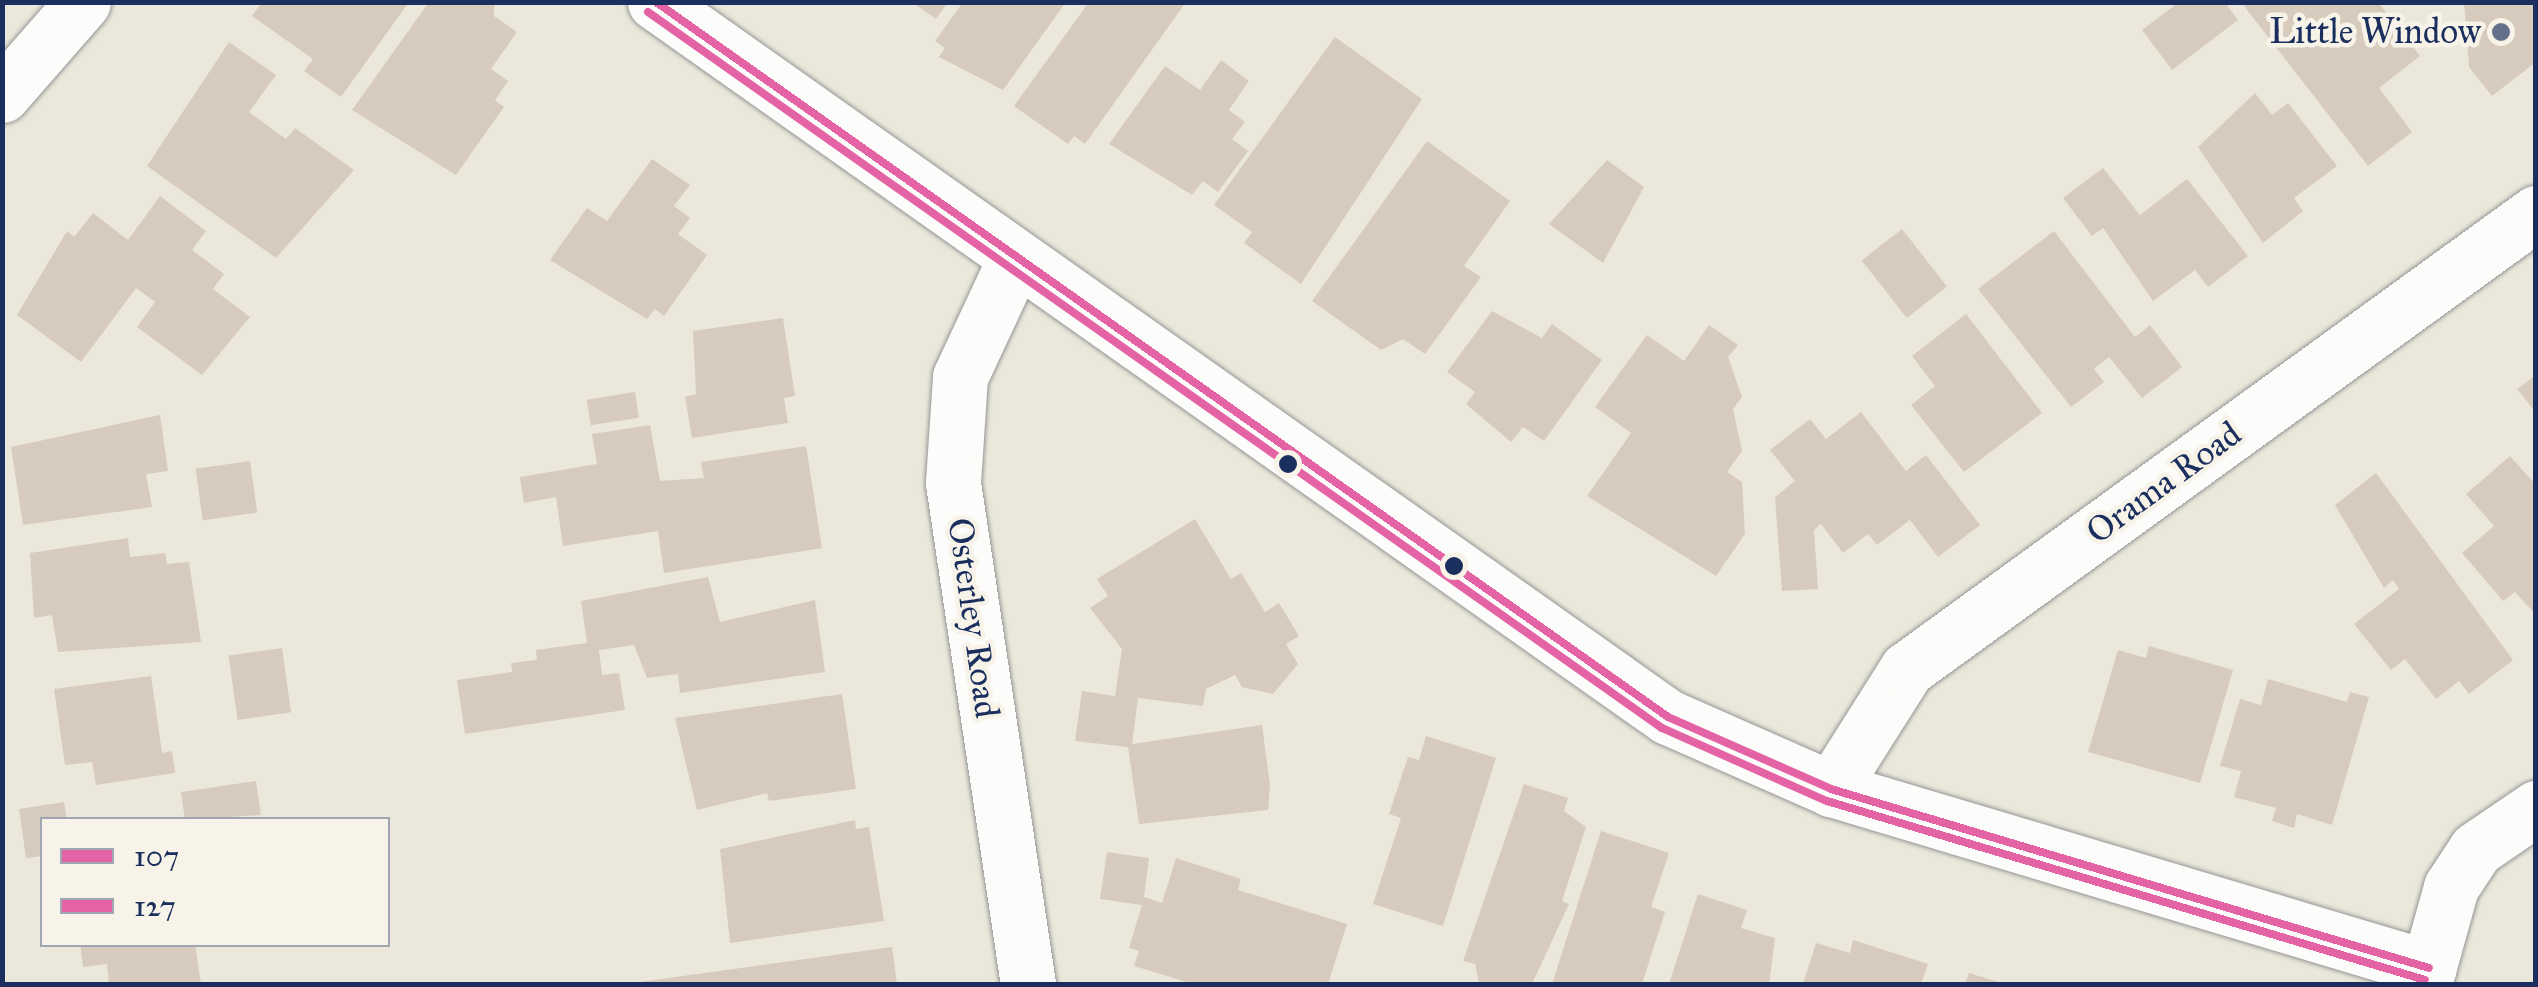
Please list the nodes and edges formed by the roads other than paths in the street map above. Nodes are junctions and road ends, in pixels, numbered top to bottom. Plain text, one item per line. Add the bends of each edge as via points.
1 (83, 2) edge
2 (655, 2) edge
3 (2, 96) edge
4 (2536, 213) edge
5 (1014, 261) junction
6 (1831, 789) junction
7 (2536, 808) edge
8 (2426, 976) edge
9 (1028, 984) edge

1 - 3 street
2 - 5 street
4 - 6 street, Orama Road via 1907,669
5 - 6 street via 1575,659 1668,717
5 - 9 street, Osterley Road via 960,377 953,483
6 - 8 street
7 - 8 street via 2476,850 2451,887

